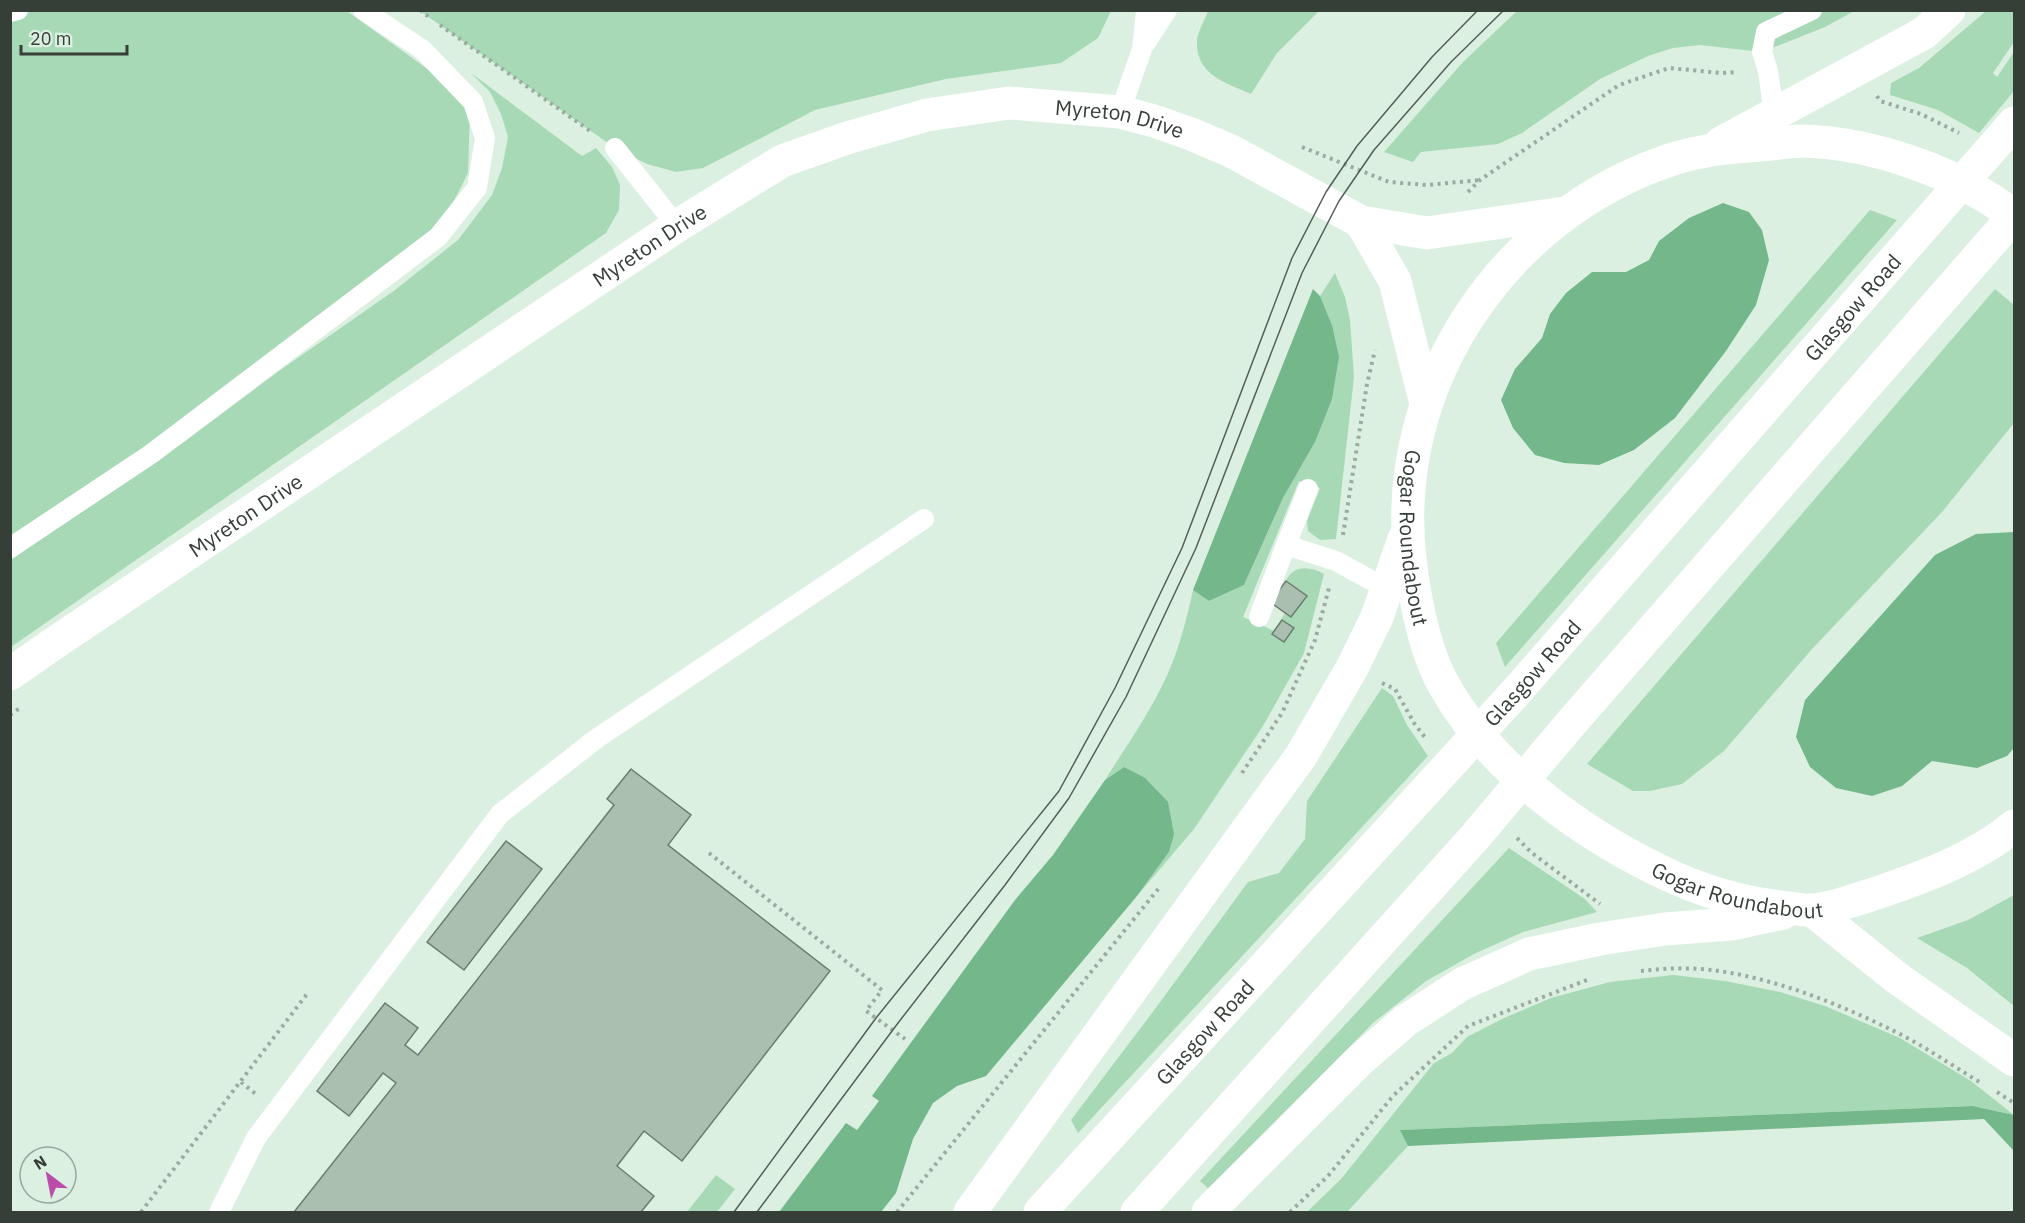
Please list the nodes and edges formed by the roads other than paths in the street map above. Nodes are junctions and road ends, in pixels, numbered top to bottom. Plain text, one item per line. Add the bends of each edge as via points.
1 (18, 10) edge
2 (363, 10) edge
3 (1146, 10) edge
4 (1167, 10) edge
5 (1812, 10) edge
6 (1949, 10) edge
7 (10, 12) edge
8 (1142, 49) junction
9 (1119, 112) junction
10 (1774, 115) junction
11 (2014, 123) edge
12 (615, 148) road end
13 (1709, 149) junction
14 (1565, 213) junction
15 (2014, 216) edge
16 (1361, 222) junction
17 (677, 226) junction
18 (1426, 404) junction
19 (1308, 489) dead end
20 (924, 519) dead end
21 (1407, 530) junction
22 (1286, 545) junction
23 (10, 548) edge
24 (1387, 589) junction
25 (1259, 617) dead end
26 (10, 675) edge
27 (2014, 826) edge
28 (1806, 910) junction
29 (2014, 1060) edge
30 (219, 1212) edge
31 (970, 1212) edge
32 (1040, 1212) edge
33 (1137, 1212) edge
34 (1208, 1212) edge

1 - 7 lane
2 - 23 lane via 423,50 474,102 485,138 477,188 438,237 151,454
3 - 8 lane
4 - 8 lane
5 - 10 lane via 1766,32 1762,52
6 - 10 main road via 1924,33
8 - 9 lane
9 - 16 main road, Myreton Drive via 1164,124 1231,151
9 - 17 main road, Myreton Drive via 1009,103 927,115 782,161
10 - 13 main road
11 - 32 main road, Glasgow Road via 1516,692
12 - 17 lane
13 - 14 main road, Gogar Roundabout via 1636,173
13 - 15 main road, Gogar Roundabout via 1803,141 1860,148 1919,164 1996,202
14 - 16 main road, Myreton Drive via 1427,233
14 - 18 main road, Gogar Roundabout via 1514,258 1468,315 1445,356
15 - 33 main road via 1474,838
16 - 18 main road via 1395,281
17 - 26 main road, Myreton Drive
18 - 21 main road, Gogar Roundabout via 1412,461
19 - 22 lane
20 - 30 lane via 596,739 500,814 256,1138
21 - 24 main road
21 - 28 main road, Gogar Roundabout via 1414,597 1436,667 1468,722 1493,752 1558,808 1642,863 1736,899
22 - 24 lane via 1335,561
22 - 25 lane
24 - 31 main road via 1352,668 1301,756
27 - 28 main road, Gogar Roundabout via 1941,870 1856,900
28 - 29 main road
28 - 34 main road via 1731,924 1632,934 1529,954 1462,984 1405,1021 1360,1060

